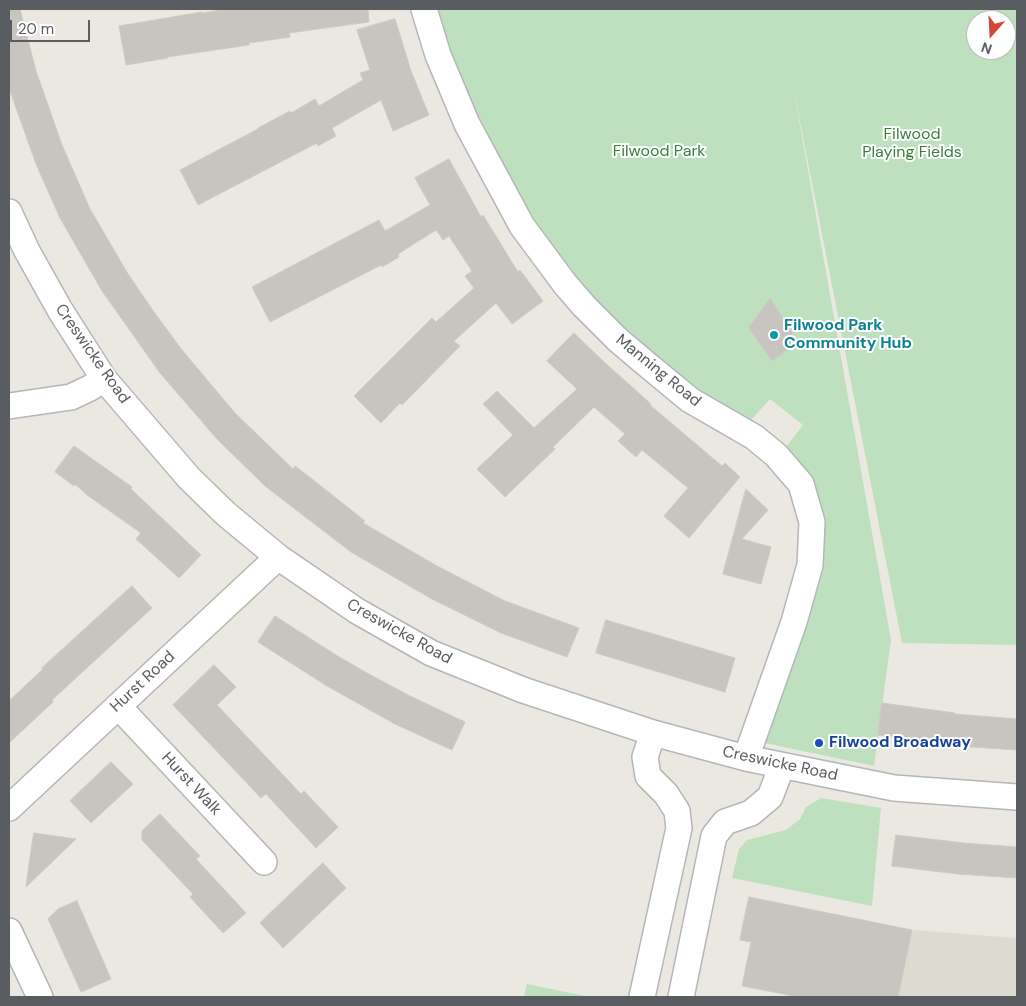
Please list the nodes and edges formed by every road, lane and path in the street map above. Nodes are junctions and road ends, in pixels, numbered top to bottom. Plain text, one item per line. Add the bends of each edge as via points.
1 (424, 9) edge
2 (9, 212) edge
3 (104, 378) junction
4 (9, 406) edge
5 (278, 557) junction
6 (118, 706) junction
7 (653, 734) junction
8 (746, 758) junction
9 (782, 766) junction
10 (1017, 797) edge
11 (9, 808) edge
12 (264, 862) dead end
13 (9, 931) edge
14 (40, 997) edge
15 (642, 997) edge
16 (681, 997) edge

1 - 8 street, Manning Road via 438,55 467,124 522,226 566,284 618,340 690,400 754,437 776,455 800,484 812,522 810,565 794,622
2 - 3 street, Creswicke Road via 60,310
3 - 4 street via 71,397
3 - 5 street, Creswicke Road via 189,478
5 - 6 street, Hurst Road
5 - 7 street, Creswicke Road via 357,611 431,653 523,690
6 - 11 street, Hurst Road
6 - 12 street, Hurst Walk
7 - 8 street, Creswicke Road
7 - 15 street via 645,757 648,776 677,811 679,828
8 - 9 street, Creswicke Road
9 - 10 street, Creswicke Road via 894,788
9 - 16 street via 770,797 751,813 725,822 714,836
13 - 14 street

